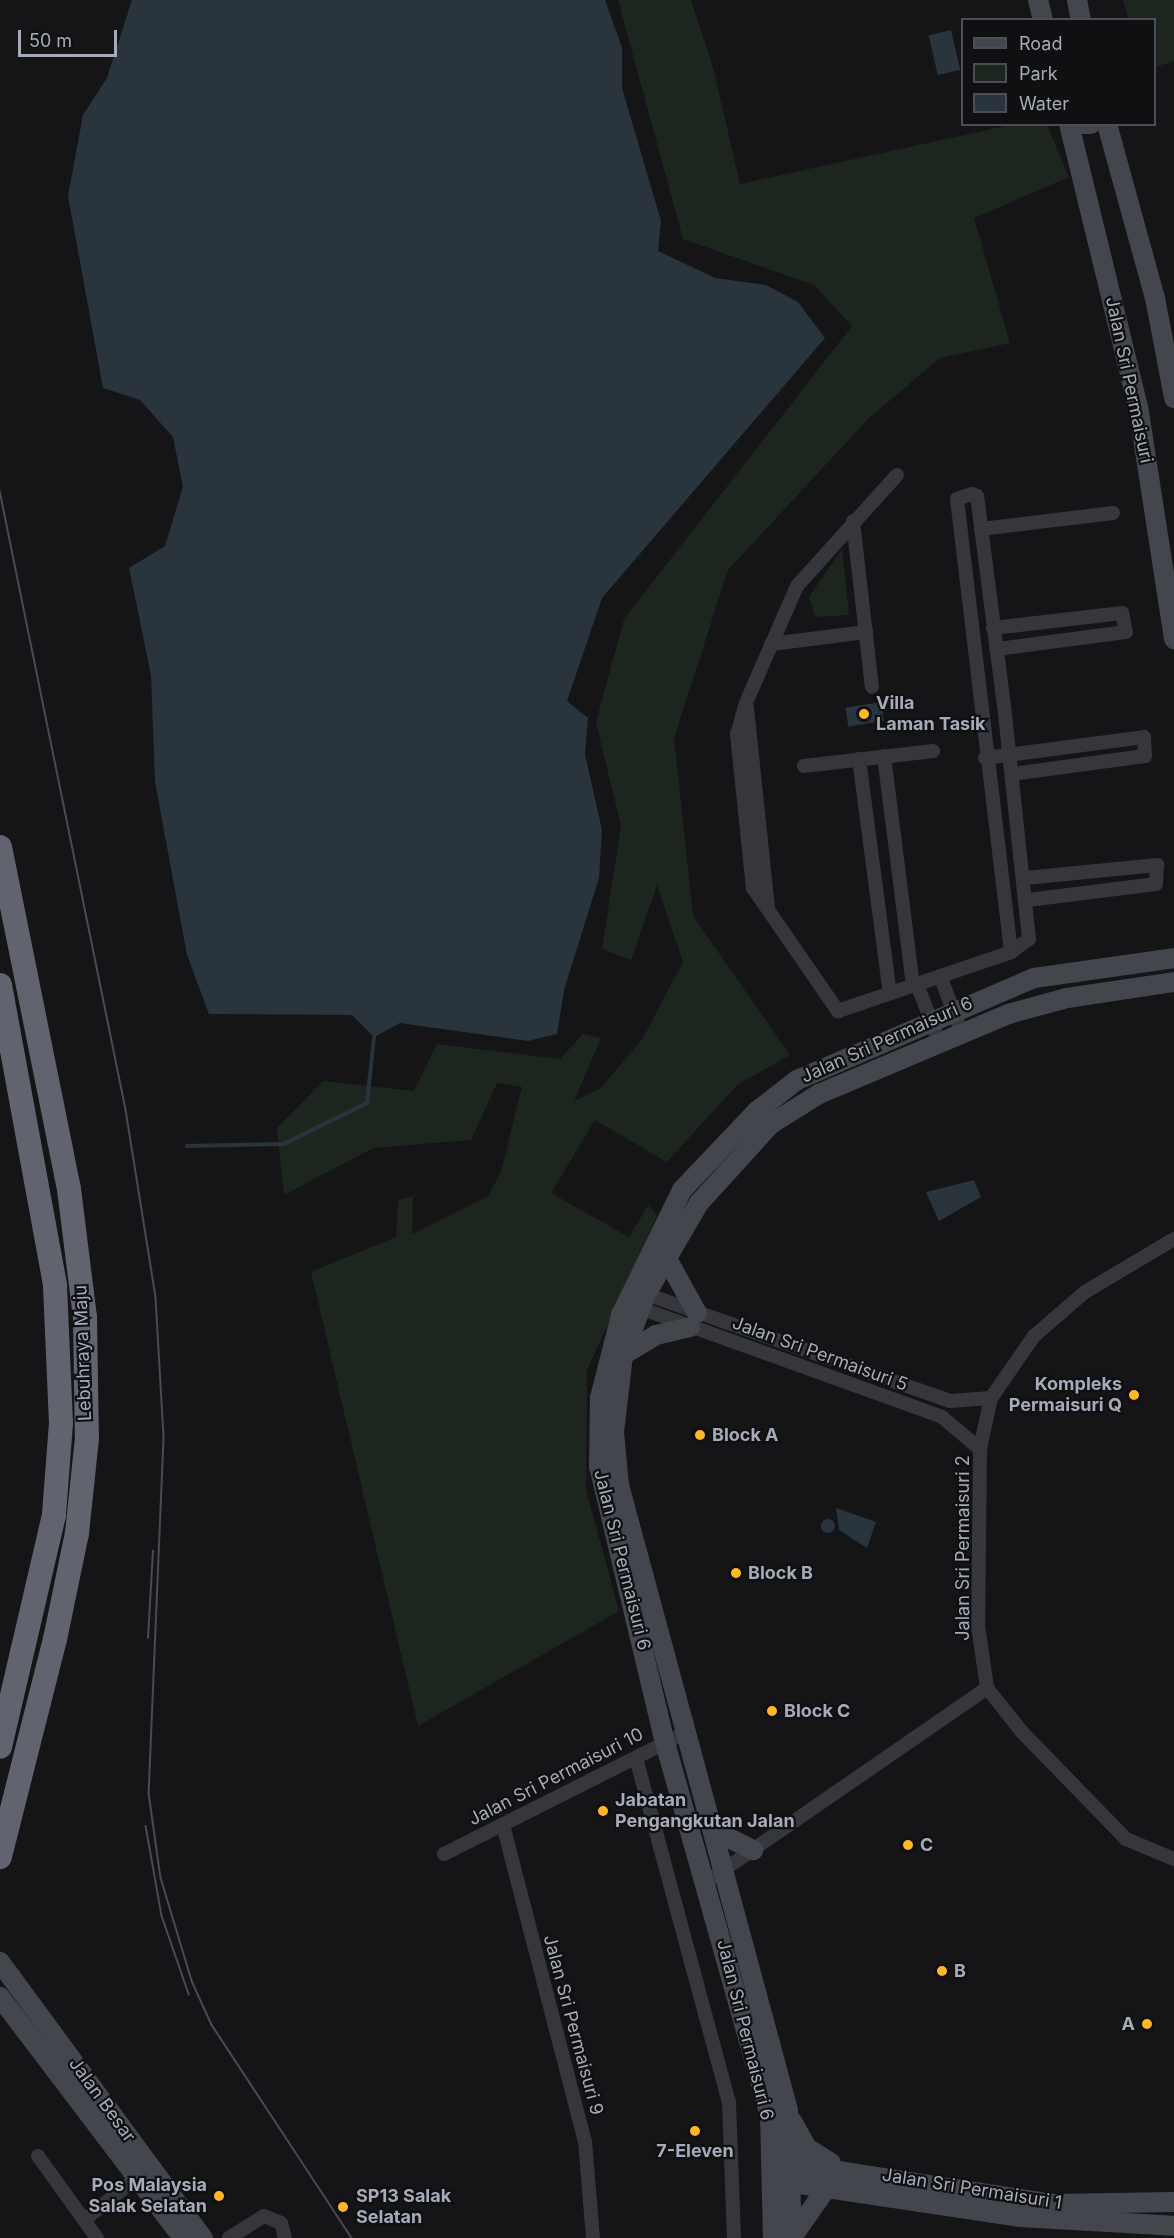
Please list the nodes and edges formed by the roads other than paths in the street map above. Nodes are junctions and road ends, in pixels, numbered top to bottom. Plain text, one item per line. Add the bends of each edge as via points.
1 (1038, 0) edge
2 (1077, 0) edge
3 (1042, 18) edge
4 (1082, 18) edge
5 (1069, 126) edge
6 (1108, 126) edge
7 (1174, 398) edge
8 (897, 475) dead end
9 (1113, 513) dead end
10 (853, 521) junction
11 (981, 529) junction
12 (993, 628) junction
13 (866, 632) junction
14 (1174, 639) edge
15 (771, 644) junction
16 (996, 649) junction
17 (872, 687) dead end
18 (933, 750) dead end
19 (1009, 754) junction
20 (884, 756) junction
21 (985, 758) junction
22 (859, 759) junction
23 (804, 765) dead end
24 (1011, 774) junction
25 (0, 847) edge
26 (1025, 878) junction
27 (1028, 900) junction
28 (1011, 952) junction
29 (1172, 957) edge
30 (940, 976) junction
31 (1174, 982) edge
32 (915, 984) junction
33 (0, 985) edge
34 (890, 993) junction
35 (950, 1000) junction
36 (926, 1010) junction
37 (962, 1033) junction
38 (939, 1042) junction
39 (1174, 1239) edge
40 (666, 1257) junction
41 (636, 1299) junction
42 (694, 1320) junction
43 (623, 1355) junction
44 (991, 1398) junction
45 (980, 1449) junction
46 (987, 1688) junction
47 (685, 1733) junction
48 (666, 1743) junction
49 (0, 1747) edge
50 (636, 1758) junction
51 (503, 1825) junction
52 (714, 1830) junction
53 (753, 1850) junction
54 (444, 1854) dead end
55 (0, 1857) edge
56 (1174, 1859) edge
57 (723, 1869) junction
58 (706, 1882) junction
59 (0, 1962) edge
60 (0, 1997) edge
61 (83, 2088) junction
62 (788, 2110) junction
63 (38, 2156) dead end
64 (842, 2168) junction
65 (781, 2171) junction
66 (138, 2177) junction
67 (827, 2187) junction
68 (1173, 2201) edge
69 (84, 2220) junction
70 (1174, 2226) edge
71 (786, 2237) edge
72 (97, 2238) edge
73 (183, 2238) edge
74 (203, 2238) edge
75 (229, 2238) edge
76 (285, 2238) edge
77 (593, 2238) edge
78 (732, 2238) edge
79 (740, 2238) edge

1 - 3 street
2 - 4 street
5 - 14 street, Jalan Sri Permaisuri via 1138,406
6 - 7 street via 1155,298
8 - 10 street
9 - 11 street
10 - 13 street
10 - 15 street via 797,586
11 - 12 street
11 - 21 street via 977,496 961,495 957,499
12 - 16 street
12 - 16 street via 1122,613 1126,632
13 - 15 street
13 - 17 street
15 - 34 street via 746,703 768,909 838,1011
16 - 19 street
18 - 20 street
19 - 21 street
19 - 24 street
19 - 24 street via 1144,737 1145,756
20 - 22 street
20 - 32 street
21 - 28 street
22 - 23 street
22 - 34 street
24 - 26 street
25 - 55 highway, Lebuhraya Maju via 69,1189 86,1317 87,1438 77,1533 55,1639
26 - 27 street
26 - 27 street via 1157,865 1156,884
27 - 28 street via 1029,939
28 - 30 street
29 - 35 street, Jalan Sri Permaisuri 6 via 1044,975
30 - 32 street
30 - 35 street
31 - 37 street, Jalan Sri Permaisuri 6 via 1067,998
32 - 34 street
32 - 36 street
33 - 49 highway, Lebuhraya Maju via 42,1195 59,1331 61,1423 54,1515
35 - 36 street, Jalan Sri Permaisuri 6
35 - 37 street
36 - 38 street
36 - 41 street, Jalan Sri Permaisuri 6 via 797,1080 757,1111 682,1190
37 - 38 street, Jalan Sri Permaisuri 6
38 - 40 street, Jalan Sri Permaisuri 6 via 819,1094 771,1124 699,1203
39 - 44 street, Jalan Sri Permaisuri 2 via 1085,1292 1034,1336
40 - 41 street, Jalan Sri Permaisuri 6
40 - 42 street
41 - 42 street, Jalan Sri Permaisuri 5
41 - 43 street, Jalan Sri Permaisuri 6
41 - 48 street, Jalan Sri Permaisuri 6 via 600,1398 599,1467
42 - 43 street via 656,1335
42 - 44 street, Jalan Sri Permaisuri 5 via 950,1401
42 - 45 street, Jalan Sri Permaisuri 5 via 942,1417
43 - 47 street, Jalan Sri Permaisuri 6 via 615,1432 619,1485
44 - 45 street, Jalan Sri Permaisuri 2
45 - 46 street, Jalan Sri Permaisuri 2 via 978,1626
46 - 53 street
46 - 56 street via 1077,1794 1126,1839
47 - 48 street, Jalan Sri Permaisuri 10
47 - 52 street, Jalan Sri Permaisuri 6
48 - 50 street, Jalan Sri Permaisuri 10
48 - 58 street, Jalan Sri Permaisuri 6
50 - 51 street, Jalan Sri Permaisuri 10
50 - 78 street via 729,2102
51 - 54 street, Jalan Sri Permaisuri 10
51 - 77 street, Jalan Sri Permaisuri 9 via 585,2141
52 - 53 street
52 - 57 street, Jalan Sri Permaisuri 6
53 - 57 street
57 - 58 street
57 - 62 street, Jalan Sri Permaisuri 6
58 - 65 street, Jalan Sri Permaisuri 6 via 770,2116
59 - 61 street, Jalan Besar
60 - 61 street, Jalan Besar
61 - 66 street, Jalan Besar
61 - 74 street, Jalan Besar
62 - 64 street via 807,2148
62 - 65 street, Jalan Sri Permaisuri 6
63 - 69 street
64 - 65 street, Jalan Sri Permaisuri 1
64 - 68 street, Jalan Sri Permaisuri 1 via 1052,2204
65 - 67 street, Jalan Sri Permaisuri 1
65 - 71 street, Jalan Sri Permaisuri 6
66 - 69 street
66 - 73 street, Jalan Besar
67 - 70 street, Jalan Sri Permaisuri 1 via 1020,2217
67 - 71 street
69 - 72 street
75 - 76 street via 264,2216 281,2223
78 - 79 street

